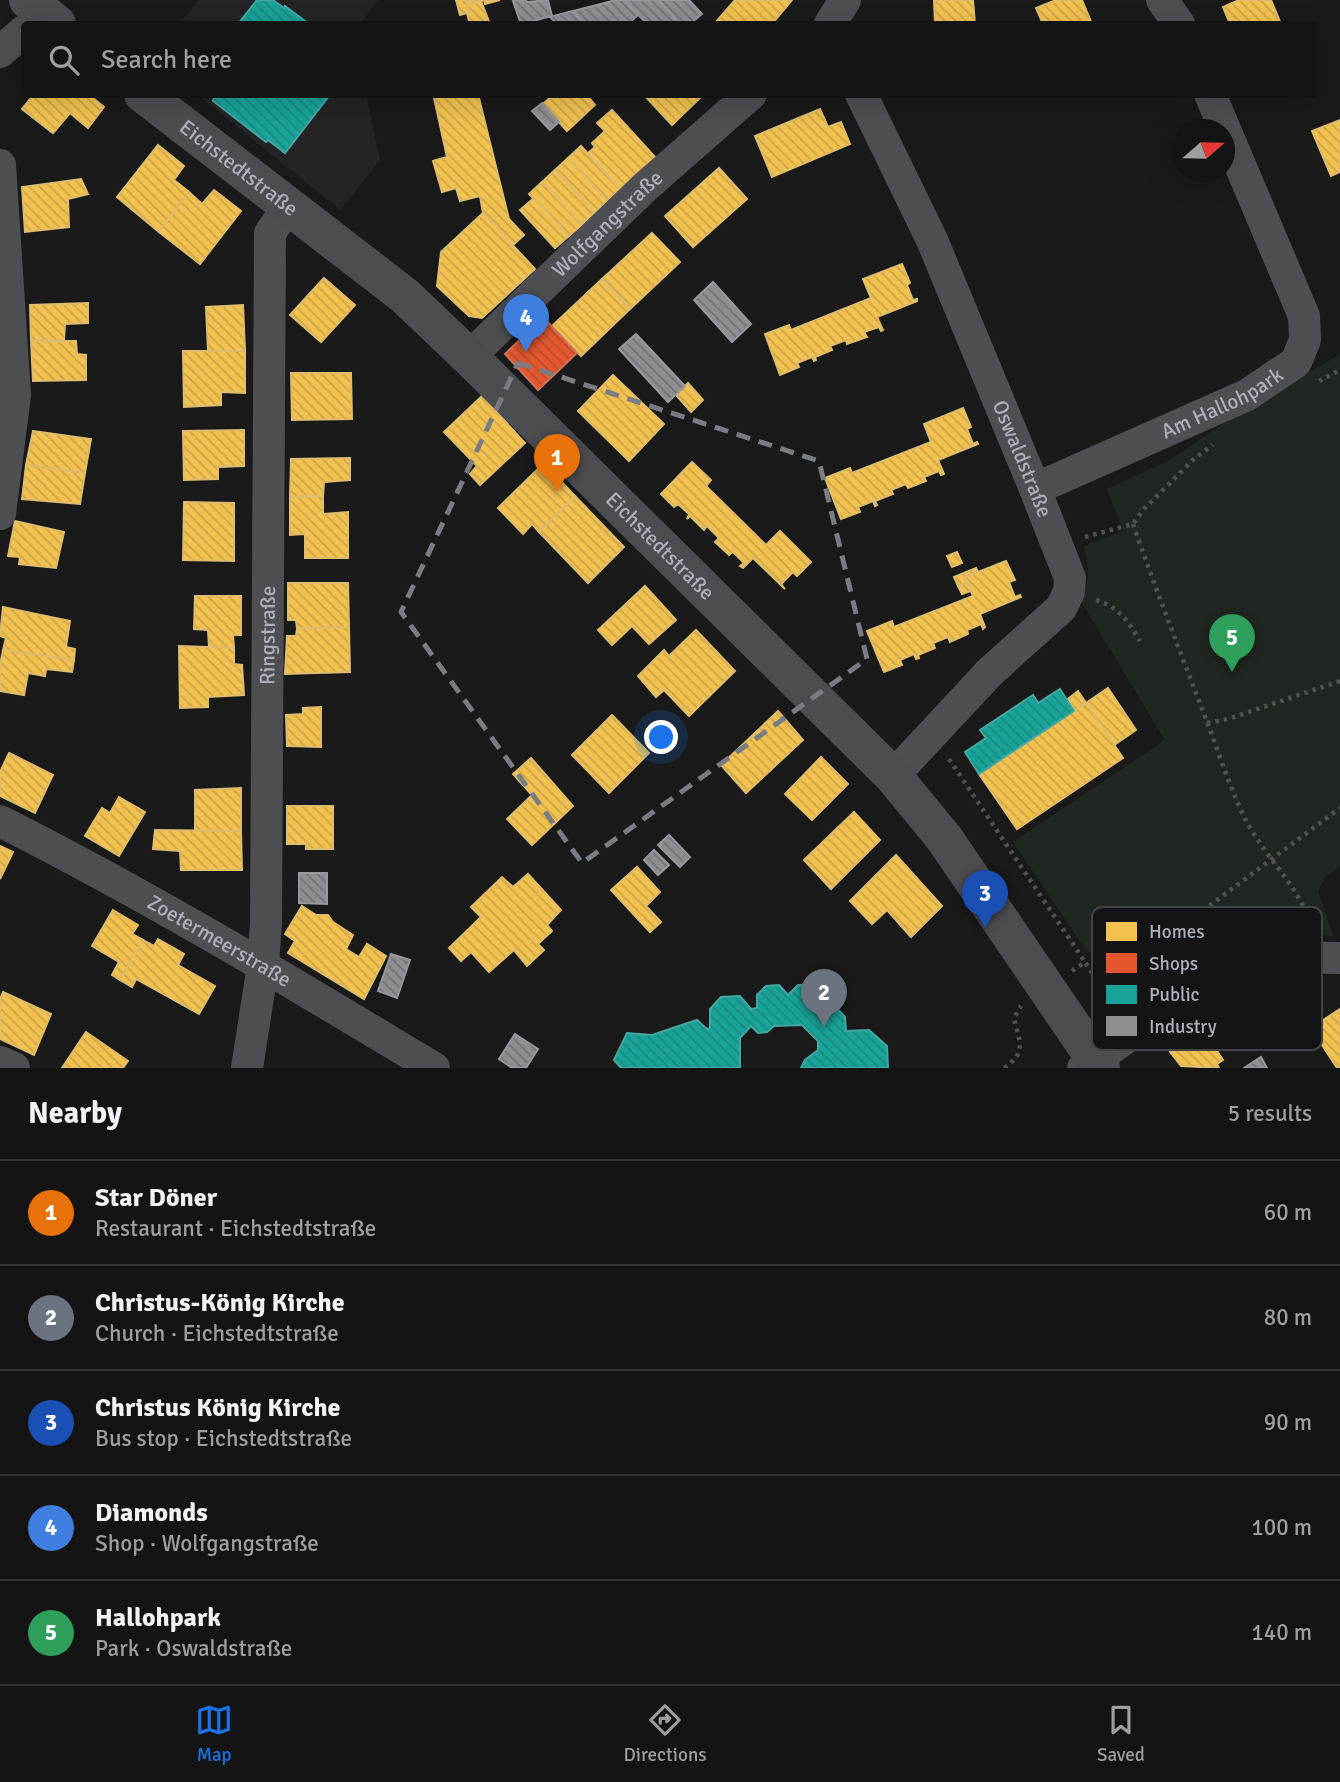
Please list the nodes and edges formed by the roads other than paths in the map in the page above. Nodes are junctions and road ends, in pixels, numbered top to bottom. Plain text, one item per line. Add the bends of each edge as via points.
1 (845, 0) edge
2 (1162, 0) edge
3 (832, 21) edge
4 (1178, 21) edge
5 (21, 33) edge
6 (0, 52) edge
7 (148, 98) edge
8 (746, 98) edge
9 (862, 98) edge
10 (1212, 98) edge
11 (0, 165) edge
12 (288, 206) junction
13 (469, 357) junction
14 (1035, 489) junction
15 (0, 514) edge
16 (893, 776) junction
17 (0, 821) edge
18 (263, 965) junction
19 (1113, 1050) edge
20 (0, 1062) edge
21 (1093, 1065) edge
22 (14, 1068) edge
23 (247, 1068) edge
24 (434, 1068) edge

1 - 3 street
2 - 4 street
5 - 6 street
7 - 12 street, Eichstedtstraße
8 - 13 street, Wolfgangstraße via 644,188
9 - 14 street, Oswaldstraße via 932,240
10 - 14 street, Am Hallohpark via 1304,316 1305,340 1296,362 1247,395
11 - 15 street via 15,395
12 - 13 street, Eichstedtstraße via 405,296
12 - 18 street, Ringstraße via 271,233
13 - 16 street, Eichstedtstraße
14 - 16 street, Oswaldstraße via 1070,578 1069,592 1061,608 990,673
16 - 21 street, Eichstedtstraße via 944,838
17 - 18 street, Zoetermeerstraße
18 - 23 street, Ringstraße
18 - 24 street, Zoetermeerstraße
19 - 21 street
20 - 22 street

